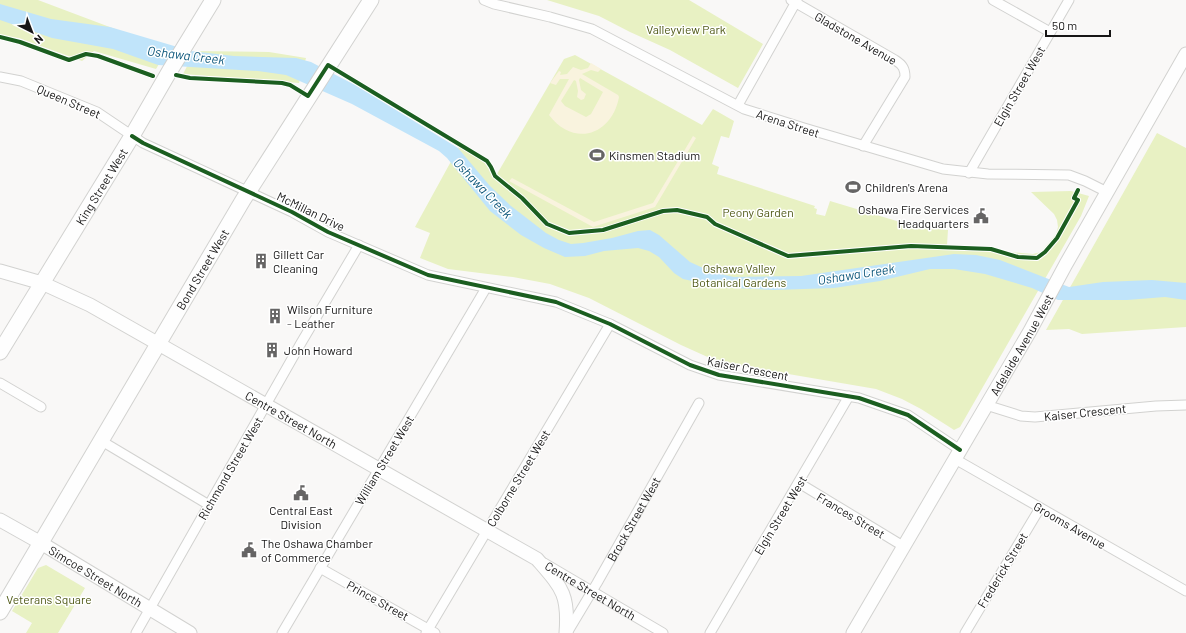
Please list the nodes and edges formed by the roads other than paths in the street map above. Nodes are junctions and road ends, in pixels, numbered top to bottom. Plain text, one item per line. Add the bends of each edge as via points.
1 (213, 0) edge
2 (371, 0) edge
3 (484, 0) edge
4 (993, 0) edge
5 (1069, 0) edge
6 (795, 1) edge
7 (1050, 32) junction
8 (1186, 54) edge
9 (0, 77) edge
10 (738, 106) junction
11 (132, 136) junction
12 (863, 146) junction
13 (969, 173) junction
14 (248, 192) junction
15 (1107, 192) junction
16 (359, 245) junction
17 (0, 271) edge
18 (42, 283) junction
19 (486, 288) junction
20 (610, 324) junction
21 (156, 344) junction
22 (0, 352) edge
23 (0, 383) edge
24 (849, 396) junction
25 (699, 403) dead end
26 (986, 405) junction
27 (1186, 405) edge
28 (266, 406) junction
29 (41, 407) dead end
30 (100, 440) junction
31 (958, 454) junction
32 (378, 468) junction
33 (799, 484) junction
34 (209, 505) junction
35 (1040, 508) junction
36 (0, 520) edge
37 (486, 529) junction
38 (42, 543) junction
39 (903, 546) junction
40 (538, 559) junction
41 (320, 568) junction
42 (593, 590) junction
43 (1186, 591) edge
44 (564, 595) joint
45 (149, 610) junction
46 (0, 612) edge
47 (430, 632) edge
48 (857, 632) edge
49 (136, 633) edge
50 (190, 633) edge
51 (282, 633) edge
52 (566, 633) edge
53 (664, 633) edge
54 (710, 633) edge
55 (965, 633) edge

1 - 11 main road, King Street West
2 - 14 main road, Bond Street West
3 - 10 street, Arena Street via 592,29
4 - 7 street
5 - 7 street, Elgin Street West
6 - 10 street
6 - 12 street, Gladstone Avenue via 901,63 905,70 905,77
7 - 13 street, Elgin Street West
8 - 15 main road, Adelaide Avenue West
9 - 11 street, Queen Street via 21,81 97,112
10 - 12 street, Arena Street
11 - 14 street, McMillan Drive
11 - 18 main road, King Street West
12 - 13 street, Arena Street via 943,169
13 - 15 street, Arena Street via 1069,175
14 - 16 street, McMillan Drive
14 - 21 main road, Bond Street West
15 - 26 main road, Adelaide Avenue West
16 - 19 street, McMillan Drive via 428,275
16 - 28 street, Richmond Street West
17 - 18 main road, Centre Street North
18 - 21 main road, Centre Street North via 90,305
18 - 22 main road, King Street West
19 - 20 street, Kaiser Crescent via 556,302
19 - 32 street, William Street West
20 - 24 street, Kaiser Crescent via 667,355 719,375
20 - 37 street, Colborne Street West
21 - 28 main road, Centre Street North
21 - 30 main road, Bond Street West
23 - 29 street
24 - 31 street, Kaiser Crescent via 908,415
24 - 33 street, Elgin Street West
25 - 42 street, Brock Street West
26 - 27 street, Kaiser Crescent via 1021,416 1035,417
26 - 31 main road, Adelaide Avenue West
28 - 32 main road, Centre Street North
28 - 34 street, Richmond Street West
30 - 34 street
30 - 38 main road, Bond Street West
31 - 35 street, Grooms Avenue
31 - 39 main road, Adelaide Avenue West
32 - 37 main road, Centre Street North
32 - 41 street, William Street West
33 - 39 street, Frances Street
33 - 54 street, Elgin Street West
34 - 45 street, Richmond Street West
35 - 43 street, Grooms Avenue
35 - 55 street, Frederick Street
36 - 38 main road, Simcoe Street North
37 - 40 main road, Centre Street North
37 - 47 street, Colborne Street West
38 - 45 main road, Simcoe Street North
38 - 46 main road, Bond Street West
39 - 48 main road, Adelaide Avenue West
40 - 42 street, Centre Street North
40 - 44 main road, Centre Street North
41 - 47 street, Prince Street
41 - 51 street, William Street West
42 - 52 street, Brock Street West
42 - 53 street, Centre Street North
44 - 52 main road, Brock Street West via 568,611
45 - 49 street, Richmond Street West
45 - 50 main road, Simcoe Street North

